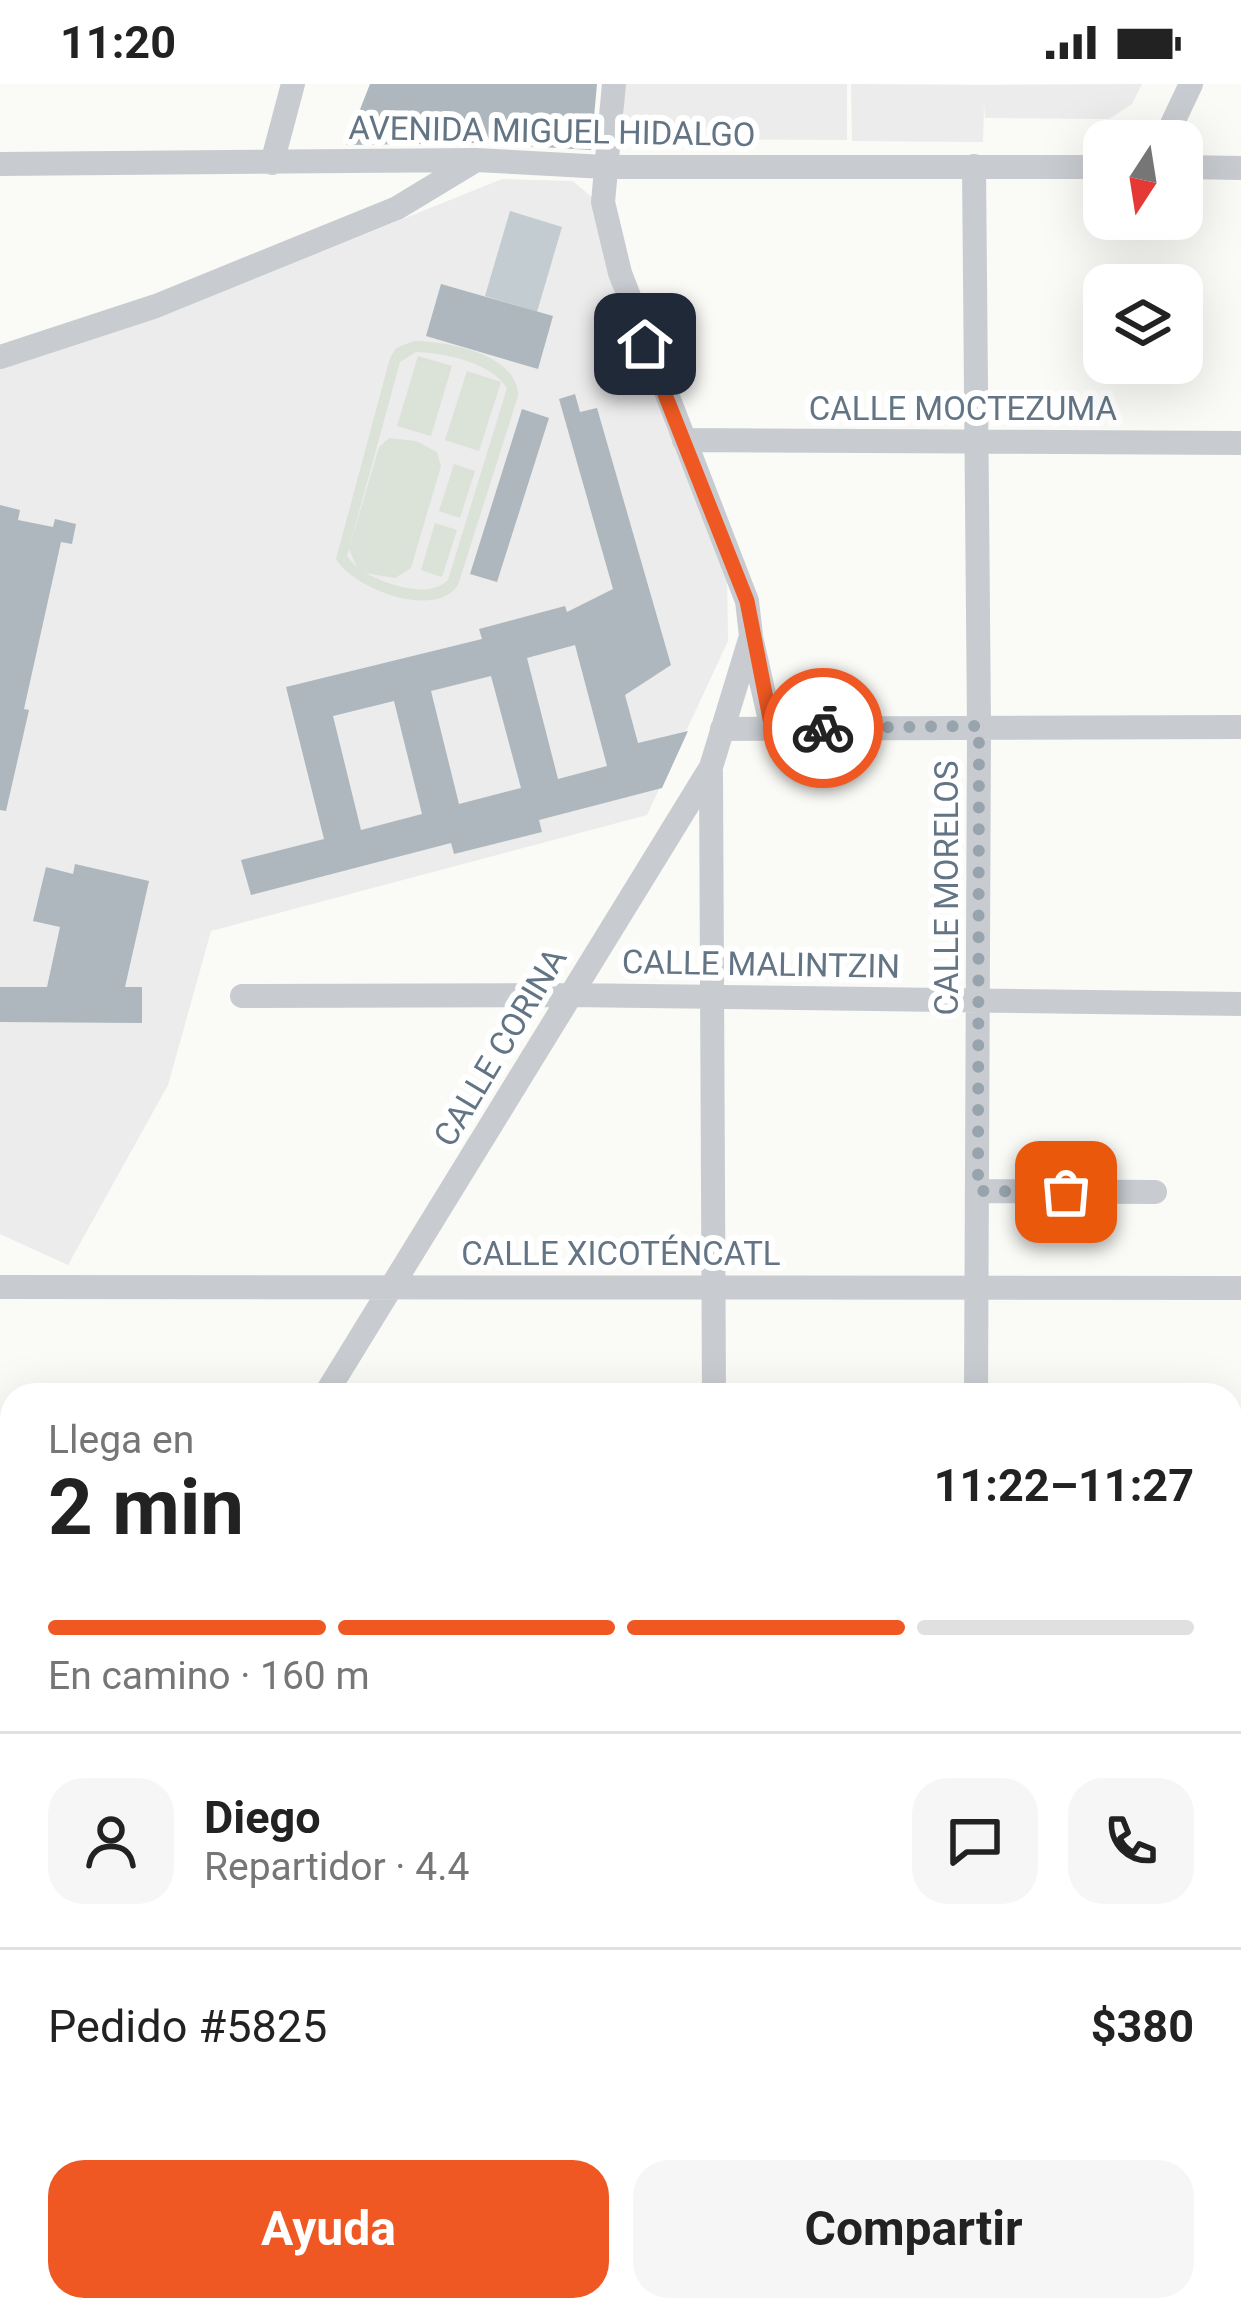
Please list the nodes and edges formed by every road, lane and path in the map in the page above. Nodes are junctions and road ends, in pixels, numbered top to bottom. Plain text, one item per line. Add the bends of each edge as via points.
1 (293, 84) edge
2 (614, 84) edge
3 (1191, 84) edge
4 (1174, 120) edge
5 (476, 160) junction
6 (0, 164) edge
7 (272, 164) junction
8 (974, 166) junction
9 (1083, 166) edge
10 (605, 167) junction
11 (1203, 167) edge
12 (1241, 168) edge
13 (0, 357) edge
14 (684, 440) junction
15 (974, 442) junction
16 (1241, 442) edge
17 (751, 636) junction
18 (979, 726) junction
19 (1241, 727) edge
20 (722, 729) junction
21 (772, 729) junction
22 (711, 767) junction
23 (568, 995) junction
24 (242, 996) dead end
25 (712, 998) junction
26 (980, 999) junction
27 (1241, 1004) edge
28 (978, 1191) junction
29 (1155, 1192) dead end
30 (395, 1286) junction
31 (977, 1286) junction
32 (0, 1287) edge
33 (714, 1287) junction
34 (1241, 1288) edge
35 (333, 1383) edge
36 (714, 1383) edge
37 (976, 1383) edge

1 - 7 street
2 - 10 street
3 - 4 street
5 - 7 street, AVENIDA MIGUEL HIDALGO
5 - 10 street, AVENIDA MIGUEL HIDALGO
5 - 13 street via 397,208 156,306
6 - 7 street, AVENIDA MIGUEL HIDALGO
8 - 9 street, AVENIDA MIGUEL HIDALGO
8 - 10 street, AVENIDA MIGUEL HIDALGO
8 - 15 street, CALLE MORELOS
10 - 14 street via 603,202 620,273
11 - 12 street
14 - 15 street, CALLE MOCTEZUMA
14 - 17 street via 747,601
15 - 16 street, CALLE MOCTEZUMA
15 - 18 street, CALLE MORELOS
17 - 20 street, CALLE CORINA
17 - 21 street
18 - 19 street
18 - 21 street
18 - 26 street, CALLE MORELOS
20 - 21 street
20 - 22 street, CALLE CORINA
22 - 23 street, CALLE CORINA
22 - 25 street
23 - 24 street, CALLE MALINTZIN
23 - 25 street, CALLE MALINTZIN
23 - 30 street, CALLE CORINA
25 - 26 street, CALLE MALINTZIN
25 - 33 street
26 - 27 street, CALLE MALINTZIN
26 - 28 street, CALLE MORELOS
28 - 29 street
28 - 31 street, CALLE MORELOS
30 - 32 street, CALLE XICOTÉNCATL
30 - 33 street, CALLE XICOTÉNCATL
30 - 35 street, CALLE CORINA
31 - 33 street, CALLE XICOTÉNCATL
31 - 34 street, CALLE XICOTÉNCATL
31 - 37 street, CALLE MORELOS
33 - 36 street

